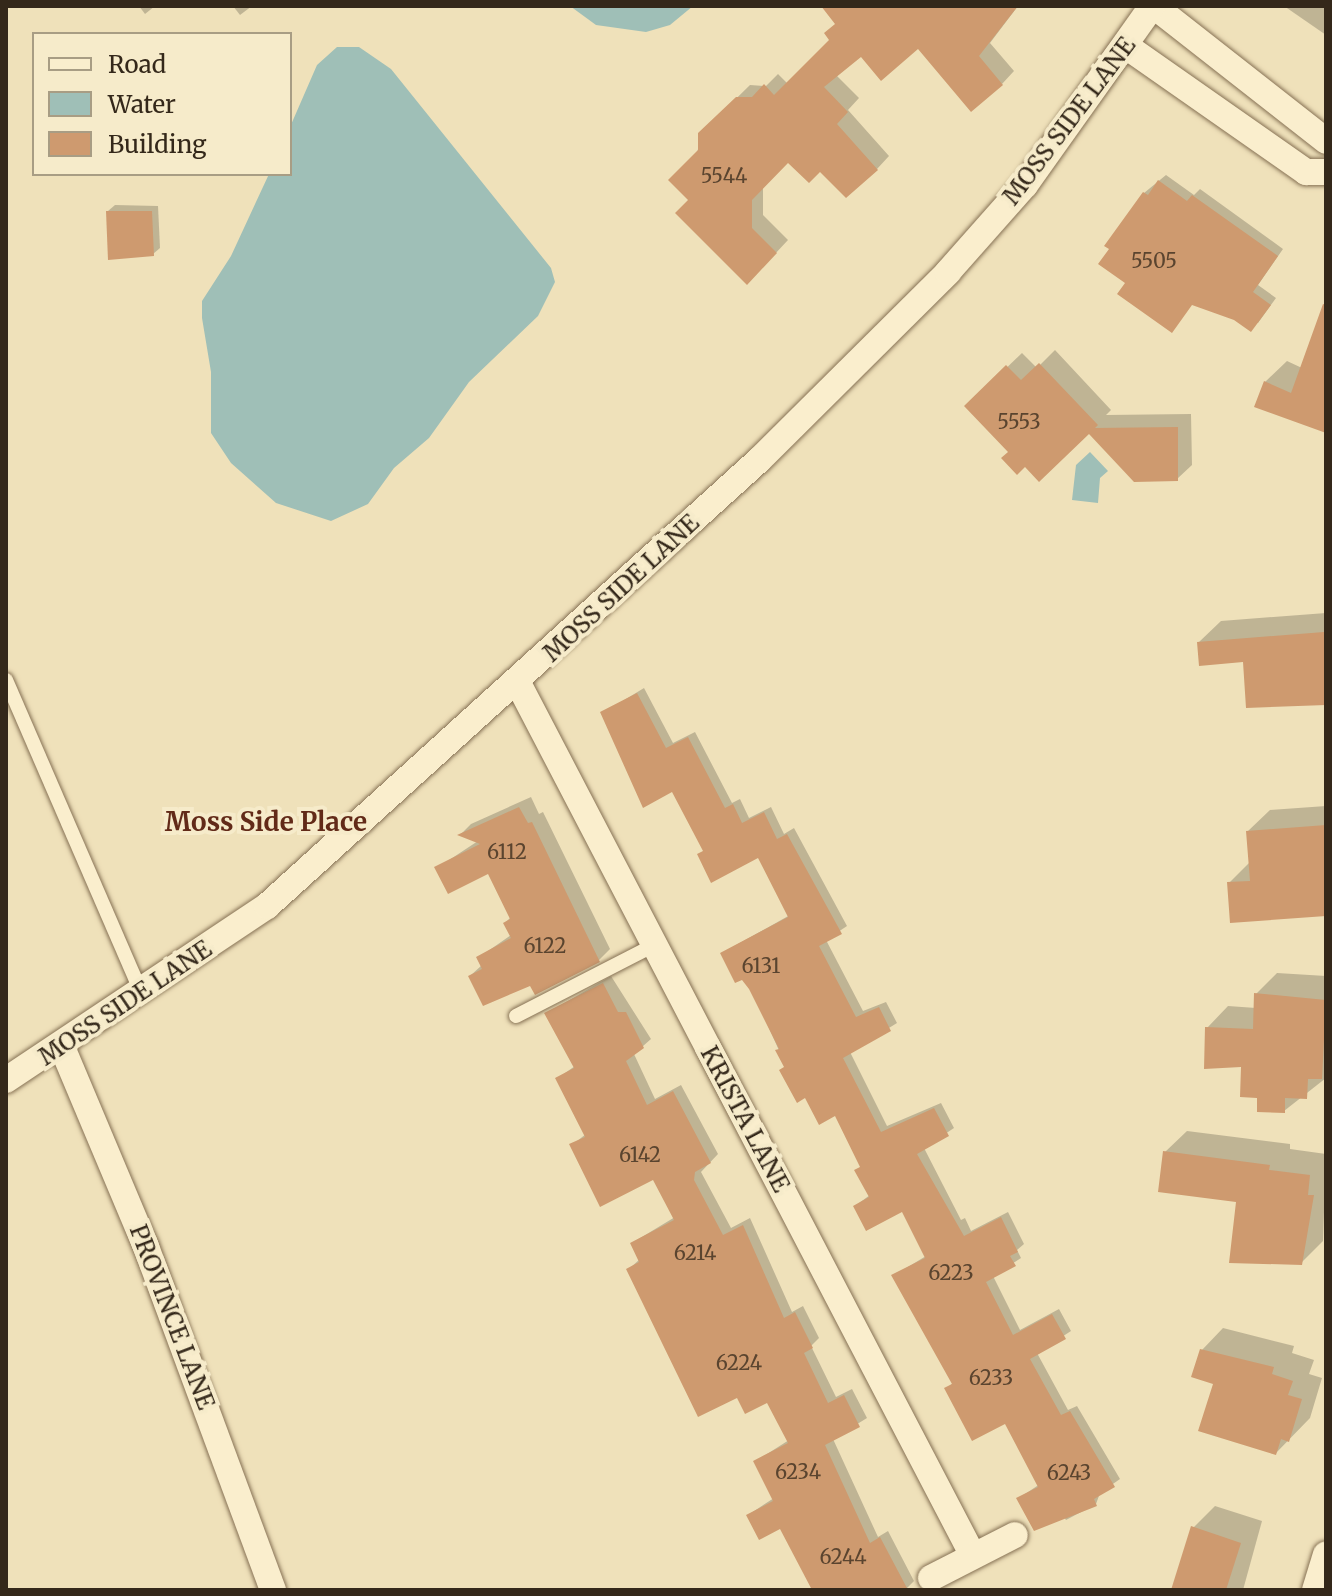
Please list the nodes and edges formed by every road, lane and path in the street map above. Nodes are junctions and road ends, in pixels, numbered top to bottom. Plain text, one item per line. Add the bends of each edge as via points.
1 (1153, 6) edge
2 (1126, 46) junction
3 (1326, 141) edge
4 (1326, 172) edge
5 (6, 680) edge
6 (518, 683) junction
7 (654, 945) junction
8 (142, 995) junction
9 (516, 1016) dead end
10 (62, 1047) junction
11 (6, 1080) edge
12 (1015, 1535) dead end
13 (1326, 1555) edge
14 (973, 1556) junction
15 (931, 1578) dead end
16 (273, 1590) edge
17 (1315, 1590) edge

1 - 2 street, MOSS SIDE LANE
1 - 3 street
2 - 4 street via 1306,172
2 - 6 street, MOSS SIDE LANE via 1049,155 948,272 759,460
5 - 8 lane
6 - 7 street, KRISTA LANE
6 - 8 street, MOSS SIDE LANE via 267,906
7 - 9 lane
7 - 14 street, KRISTA LANE
8 - 10 street, MOSS SIDE LANE
10 - 11 street, MOSS SIDE LANE
10 - 16 street, PROVINCE LANE via 145,1244
12 - 14 street
13 - 17 street
14 - 15 street

